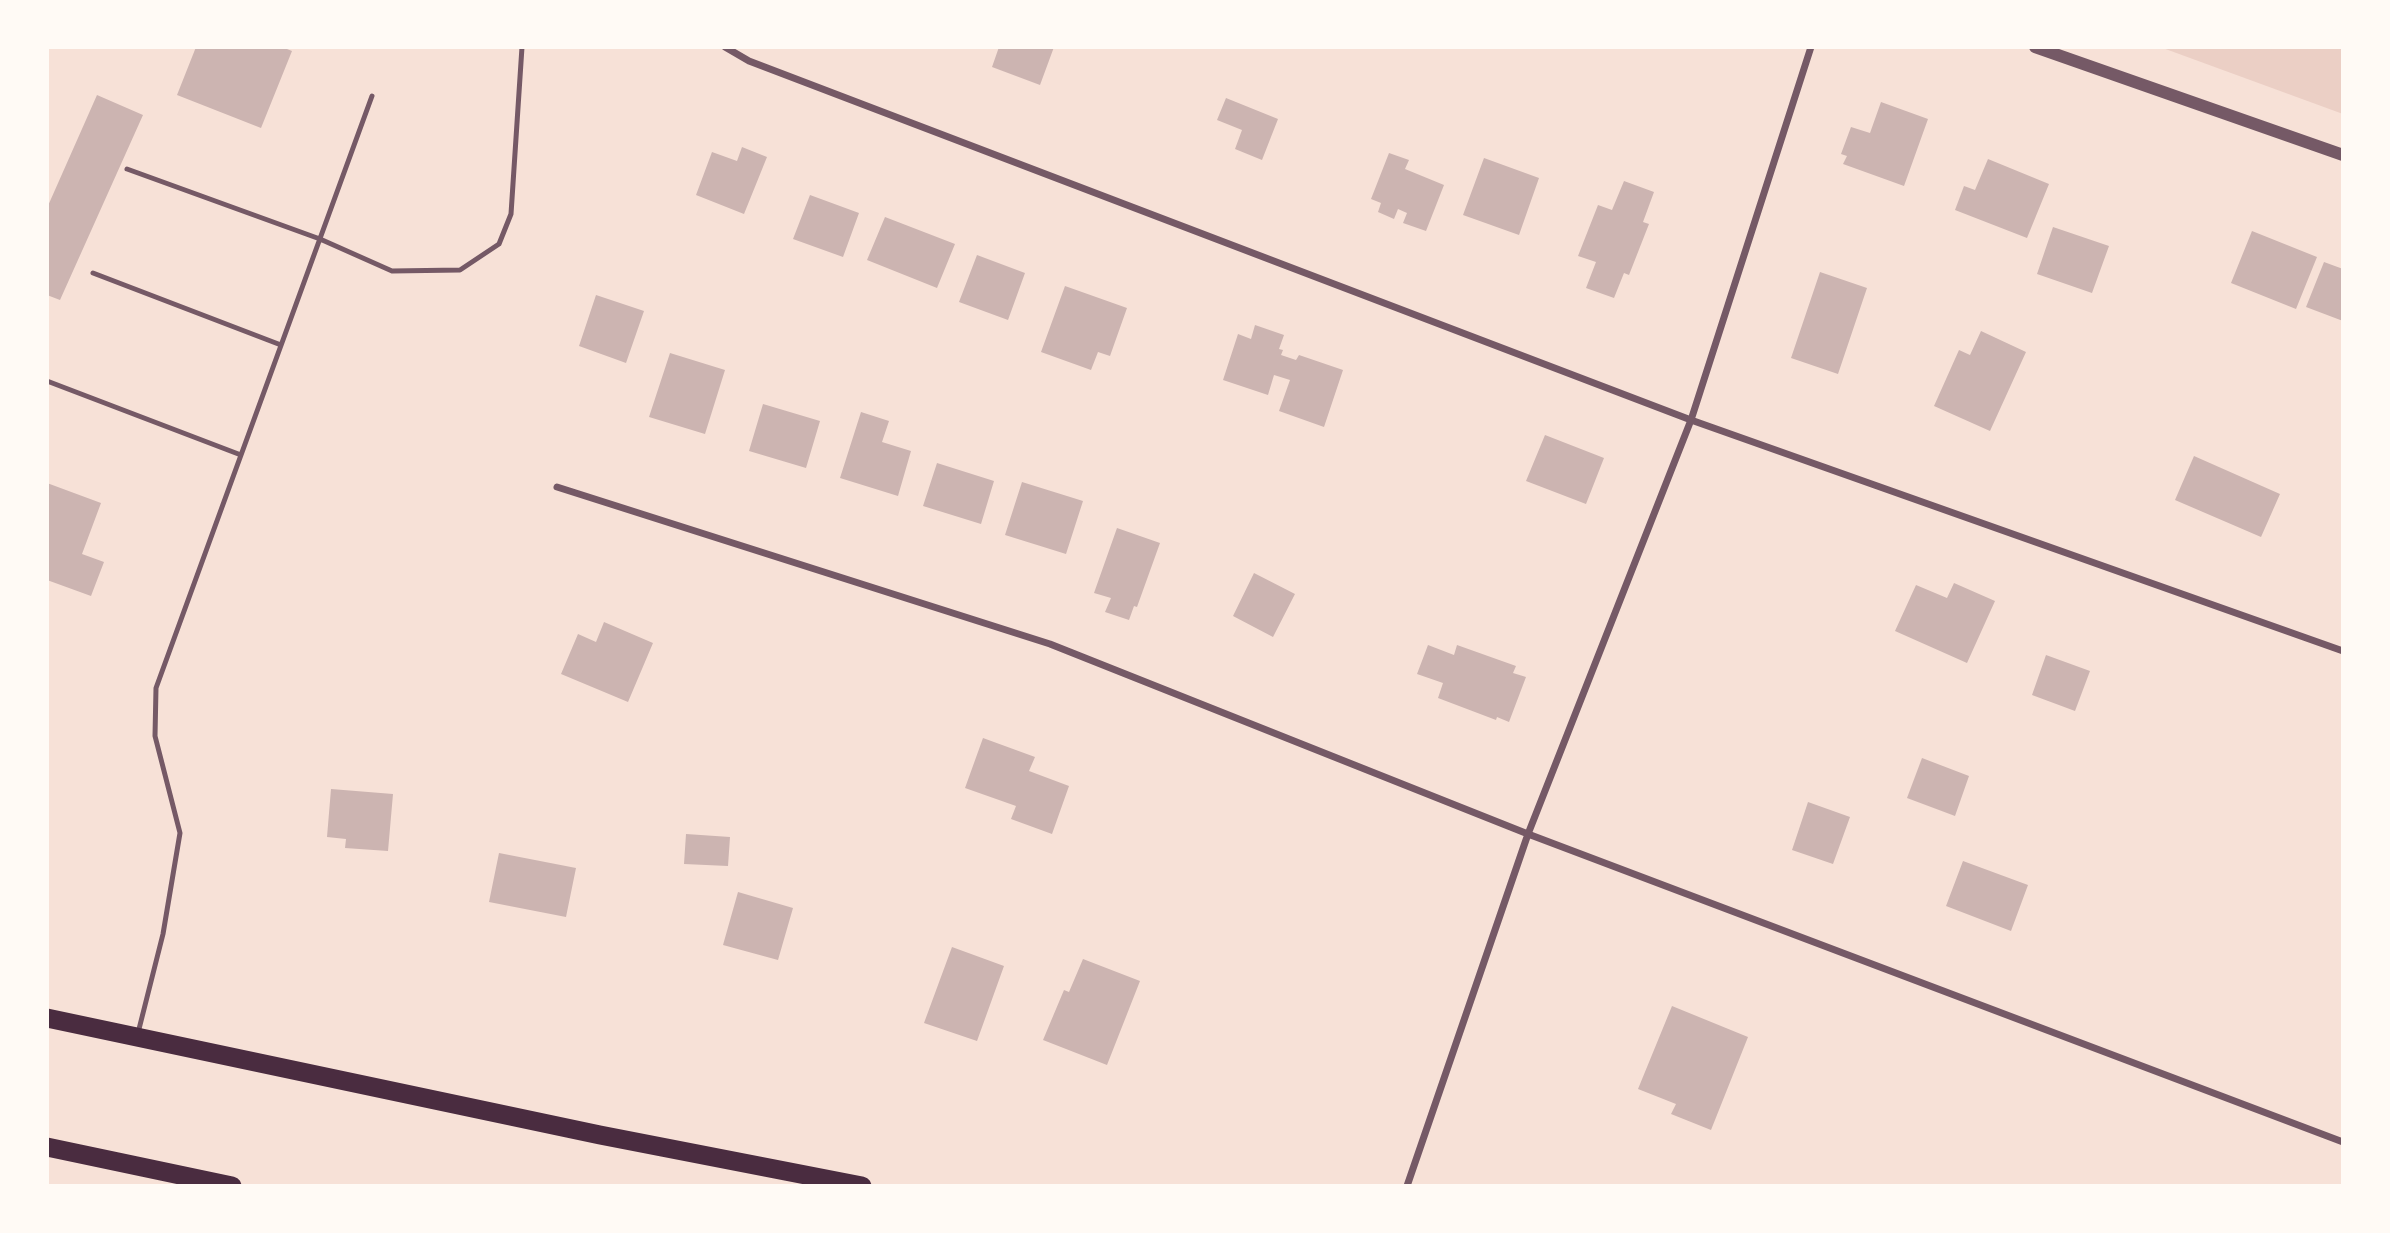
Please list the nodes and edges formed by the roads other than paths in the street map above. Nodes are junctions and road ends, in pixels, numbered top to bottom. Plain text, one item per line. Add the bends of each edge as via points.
1 (522, 47) edge
2 (725, 47) edge
3 (1811, 47) edge
4 (2035, 47) edge
5 (373, 96) dead end
6 (2343, 155) edge
7 (127, 169) dead end
8 (320, 239) junction
9 (93, 273) dead end
10 (281, 345) junction
11 (47, 381) edge
12 (1691, 420) junction
13 (240, 455) junction
14 (557, 487) dead end
15 (2343, 651) edge
16 (1528, 834) junction
17 (47, 1018) edge
18 (137, 1037) junction
19 (2343, 1142) edge
20 (47, 1147) edge
21 (232, 1186) edge
22 (862, 1186) edge
23 (1407, 1186) edge

1 - 8 lane via 511,214 499,244 460,270 392,271
2 - 12 street via 749,61
3 - 12 street
4 - 6 street
5 - 8 lane
7 - 8 lane
8 - 10 lane
9 - 10 lane
10 - 13 lane
11 - 13 lane
12 - 15 street
12 - 16 street
13 - 18 lane via 156,688 155,736 180,832 163,934
14 - 16 street via 1050,644
16 - 19 street
16 - 23 street
17 - 18 highway
18 - 22 highway
20 - 21 highway

